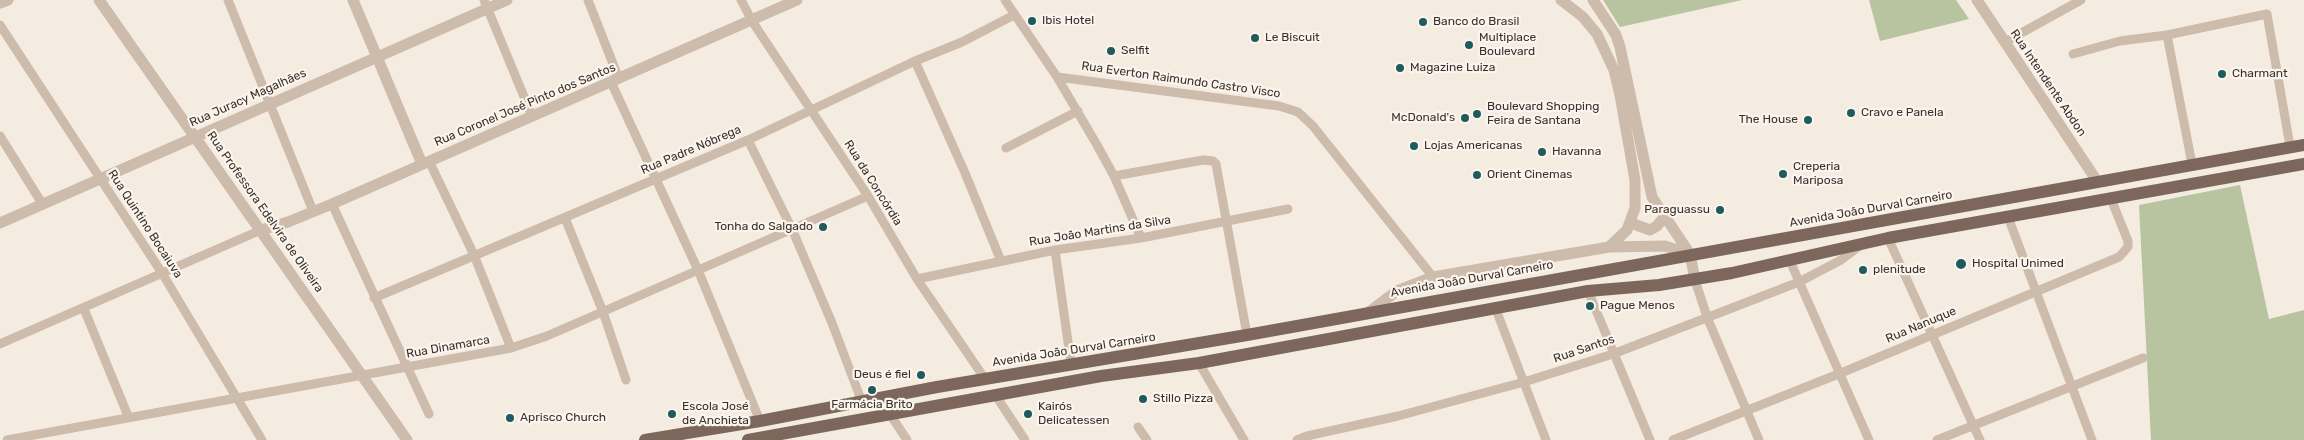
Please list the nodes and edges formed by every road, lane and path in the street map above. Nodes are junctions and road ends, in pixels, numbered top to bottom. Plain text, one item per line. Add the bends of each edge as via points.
1 (8, 0) edge
2 (99, 0) edge
3 (228, 0) edge
4 (353, 0) edge
5 (507, 0) edge
6 (588, 0) edge
7 (741, 0) edge
8 (797, 0) edge
9 (1005, 0) edge
10 (1561, 0) edge
11 (1593, 0) edge
12 (1977, 0) edge
13 (2081, 0) edge
14 (0, 3) edge
15 (486, 4) edge
16 (1014, 15) junction
17 (752, 21) junction
18 (0, 25) edge
19 (2167, 35) junction
20 (2005, 42) junction
21 (2073, 54) dead end
22 (375, 56) junction
23 (915, 61) junction
24 (1057, 77) junction
25 (615, 80) junction
26 (270, 104) junction
27 (811, 111) junction
28 (1078, 111) junction
29 (532, 116) junction
30 (0, 136) edge
31 (196, 136) junction
32 (748, 140) junction
33 (2304, 145) edge
34 (2290, 146) junction
35 (1006, 148) dead end
36 (425, 163) junction
37 (2192, 164) junction
38 (2304, 164) edge
39 (1114, 176) junction
40 (101, 179) junction
41 (655, 180) junction
42 (2097, 181) junction
43 (868, 196) junction
44 (2111, 199) junction
45 (332, 204) junction
46 (43, 205) junction
47 (1288, 209) dead end
48 (313, 211) junction
49 (1664, 216) junction
50 (2008, 217) junction
51 (565, 218) junction
52 (1226, 222) junction
53 (0, 223) edge
54 (1631, 223) junction
55 (792, 229) junction
56 (262, 230) junction
57 (1141, 238) junction
58 (1888, 238) junction
59 (1864, 243) junction
60 (1609, 246) junction
61 (1055, 250) junction
62 (1690, 254) junction
63 (474, 255) junction
64 (1001, 261) junction
65 (1790, 261) junction
66 (698, 270) junction
67 (162, 273) junction
68 (1433, 277) junction
69 (917, 279) junction
70 (1695, 280) junction
71 (1799, 282) junction
72 (1588, 291) junction
73 (2034, 291) junction
74 (374, 298) junction
75 (1495, 307) junction
76 (84, 309) junction
77 (603, 312) junction
78 (1369, 312) junction
79 (1707, 317) junction
80 (1932, 334) junction
81 (1247, 335) junction
82 (0, 344) edge
83 (511, 348) junction
84 (1613, 354) junction
85 (2144, 358) dead end
86 (1199, 362) junction
87 (1071, 363) junction
88 (406, 367) junction
89 (1841, 373) junction
90 (362, 376) junction
91 (985, 379) junction
92 (626, 380) dead end
93 (1524, 382) junction
94 (2072, 387) junction
95 (996, 396) junction
96 (235, 397) junction
97 (862, 402) junction
98 (1746, 410) junction
99 (429, 414) dead end
100 (890, 414) junction
101 (128, 416) junction
102 (760, 421) junction
103 (1972, 424) junction
104 (1138, 427) dead end
105 (787, 436) edge
106 (7, 440) edge
107 (262, 440) edge
108 (406, 440) edge
109 (645, 440) edge
110 (748, 440) edge
111 (907, 440) edge
112 (1025, 440) edge
113 (1147, 440) edge
114 (1244, 440) edge
115 (1297, 440) edge
116 (1546, 440) edge
117 (1650, 440) edge
118 (1673, 440) edge
119 (1758, 440) edge
120 (1869, 440) edge
121 (1937, 440) edge
122 (1980, 440) edge
123 (2092, 440) edge

1 - 14 street
2 - 31 street, Rua Professora Edelvira de Oliveira
3 - 26 street
4 - 22 street
5 - 15 street, Rua Juracy Magalhães
6 - 25 street
7 - 17 street, Rua da Concórdia
8 - 17 street, Rua Coronel José Pinto dos Santos
9 - 16 street
10 - 54 street via 1583,17 1596,34 1614,70 1635,180 1635,208
11 - 49 street via 1616,35 1647,179 1652,197
12 - 20 street, Rua Intendente Abdon
13 - 20 street
15 - 22 street, Rua Juracy Magalhães
15 - 29 street
16 - 23 street, Rua Padre Nóbrega via 962,42
16 - 24 street
17 - 25 street, Rua Coronel José Pinto dos Santos
17 - 27 street, Rua da Concórdia
18 - 40 street, Rua Quintino Bocaiuva
19 - 21 street via 2120,41
19 - 34 street via 2267,14
19 - 37 street
20 - 42 street, Rua Intendente Abdon
22 - 26 street, Rua Juracy Magalhães
22 - 36 street
23 - 27 street, Rua Padre Nóbrega
23 - 64 street
24 - 28 street
24 - 68 street, Rua Everton Raimundo Castro Visco via 1279,106 1298,112 1313,126
25 - 29 street, Rua Coronel José Pinto dos Santos
25 - 41 street
26 - 31 street, Rua Juracy Magalhães
26 - 48 street
27 - 32 street, Rua Padre Nóbrega
27 - 43 street, Rua da Concórdia
28 - 35 street
28 - 39 street
29 - 36 street, Rua Coronel José Pinto dos Santos
30 - 46 street
31 - 40 street, Rua Juracy Magalhães
31 - 56 street, Rua Professora Edelvira de Oliveira
32 - 41 street, Rua Padre Nóbrega
32 - 55 street
33 - 34 main road, Avenida João Durval Carneiro
34 - 37 main road, Avenida João Durval Carneiro
36 - 45 street, Rua Coronel José Pinto dos Santos
36 - 63 street
37 - 42 main road, Avenida João Durval Carneiro
38 - 44 main road
39 - 52 street via 1213,161 1218,170
39 - 57 street
40 - 46 street, Rua Juracy Magalhães
40 - 67 street, Rua Quintino Bocaiuva
41 - 51 street, Rua Padre Nóbrega
41 - 66 street
42 - 62 main road, Avenida João Durval Carneiro
43 - 55 street, Rua Dinamarca
43 - 69 street, Rua da Concórdia
44 - 50 main road
44 - 73 street, Rua Nanuque via 2128,241 2125,252
45 - 48 street, Rua Coronel José Pinto dos Santos
45 - 74 street
46 - 53 street, Rua Juracy Magalhães
47 - 52 street, Rua João Martins da Silva
48 - 56 street, Rua Coronel José Pinto dos Santos
49 - 54 street via 1650,230
49 - 62 street
50 - 58 main road
50 - 73 street
51 - 63 street, Rua Padre Nóbrega
51 - 77 street
52 - 57 street, Rua João Martins da Silva
52 - 81 street
54 - 60 street
55 - 66 street, Rua Dinamarca
55 - 97 street
56 - 67 street
56 - 90 street, Rua Professora Edelvira de Oliveira
57 - 61 street, Rua João Martins da Silva
58 - 59 main road
58 - 80 street
59 - 65 main road
59 - 71 street, Rua Santos via 1841,260
60 - 62 street via 1665,246
60 - 68 street
61 - 64 street, Rua João Martins da Silva
61 - 87 street
62 - 70 street
62 - 78 main road, Avenida João Durval Carneiro
63 - 74 street, Rua Padre Nóbrega
63 - 83 street
64 - 69 street, Rua João Martins da Silva
65 - 70 main road
65 - 71 street
66 - 77 street, Rua Dinamarca
66 - 102 street
67 - 76 street
67 - 96 street, Rua Quintino Bocaiuva
68 - 78 street via 1396,291
69 - 91 street, Rua da Concórdia
70 - 72 main road
70 - 79 street
71 - 79 street, Rua Santos
71 - 89 street
72 - 75 main road
72 - 84 street
73 - 80 street, Rua Nanuque
73 - 94 street
74 - 88 street
75 - 86 main road
75 - 93 street
76 - 82 street
76 - 101 street
77 - 83 street, Rua Dinamarca
77 - 92 street
78 - 81 main road, Avenida João Durval Carneiro
79 - 84 street, Rua Santos
79 - 98 street
80 - 89 street, Rua Nanuque
80 - 103 street
81 - 87 main road, Avenida João Durval Carneiro
83 - 88 street, Rua Dinamarca
84 - 93 street, Rua Santos
84 - 117 street
85 - 94 street
86 - 95 main road
86 - 114 street
87 - 91 main road, Avenida João Durval Carneiro
88 - 90 street, Rua Dinamarca
88 - 99 street
89 - 98 street, Rua Nanuque
89 - 120 street
90 - 96 street, Rua Dinamarca
90 - 108 street, Rua Professora Edelvira de Oliveira
91 - 97 main road, Avenida João Durval Carneiro
93 - 115 street, Rua Santos
93 - 116 street
94 - 103 street
94 - 123 street
95 - 100 main road
95 - 112 street
96 - 101 street, Rua Dinamarca
96 - 107 street, Rua Quintino Bocaiuva
97 - 102 main road, Avenida João Durval Carneiro
98 - 118 street, Rua Nanuque
98 - 119 street
100 - 105 main road
100 - 111 street
101 - 106 street, Rua Dinamarca
102 - 109 main road, Avenida João Durval Carneiro
103 - 121 street
103 - 122 street
104 - 113 street
105 - 110 main road

